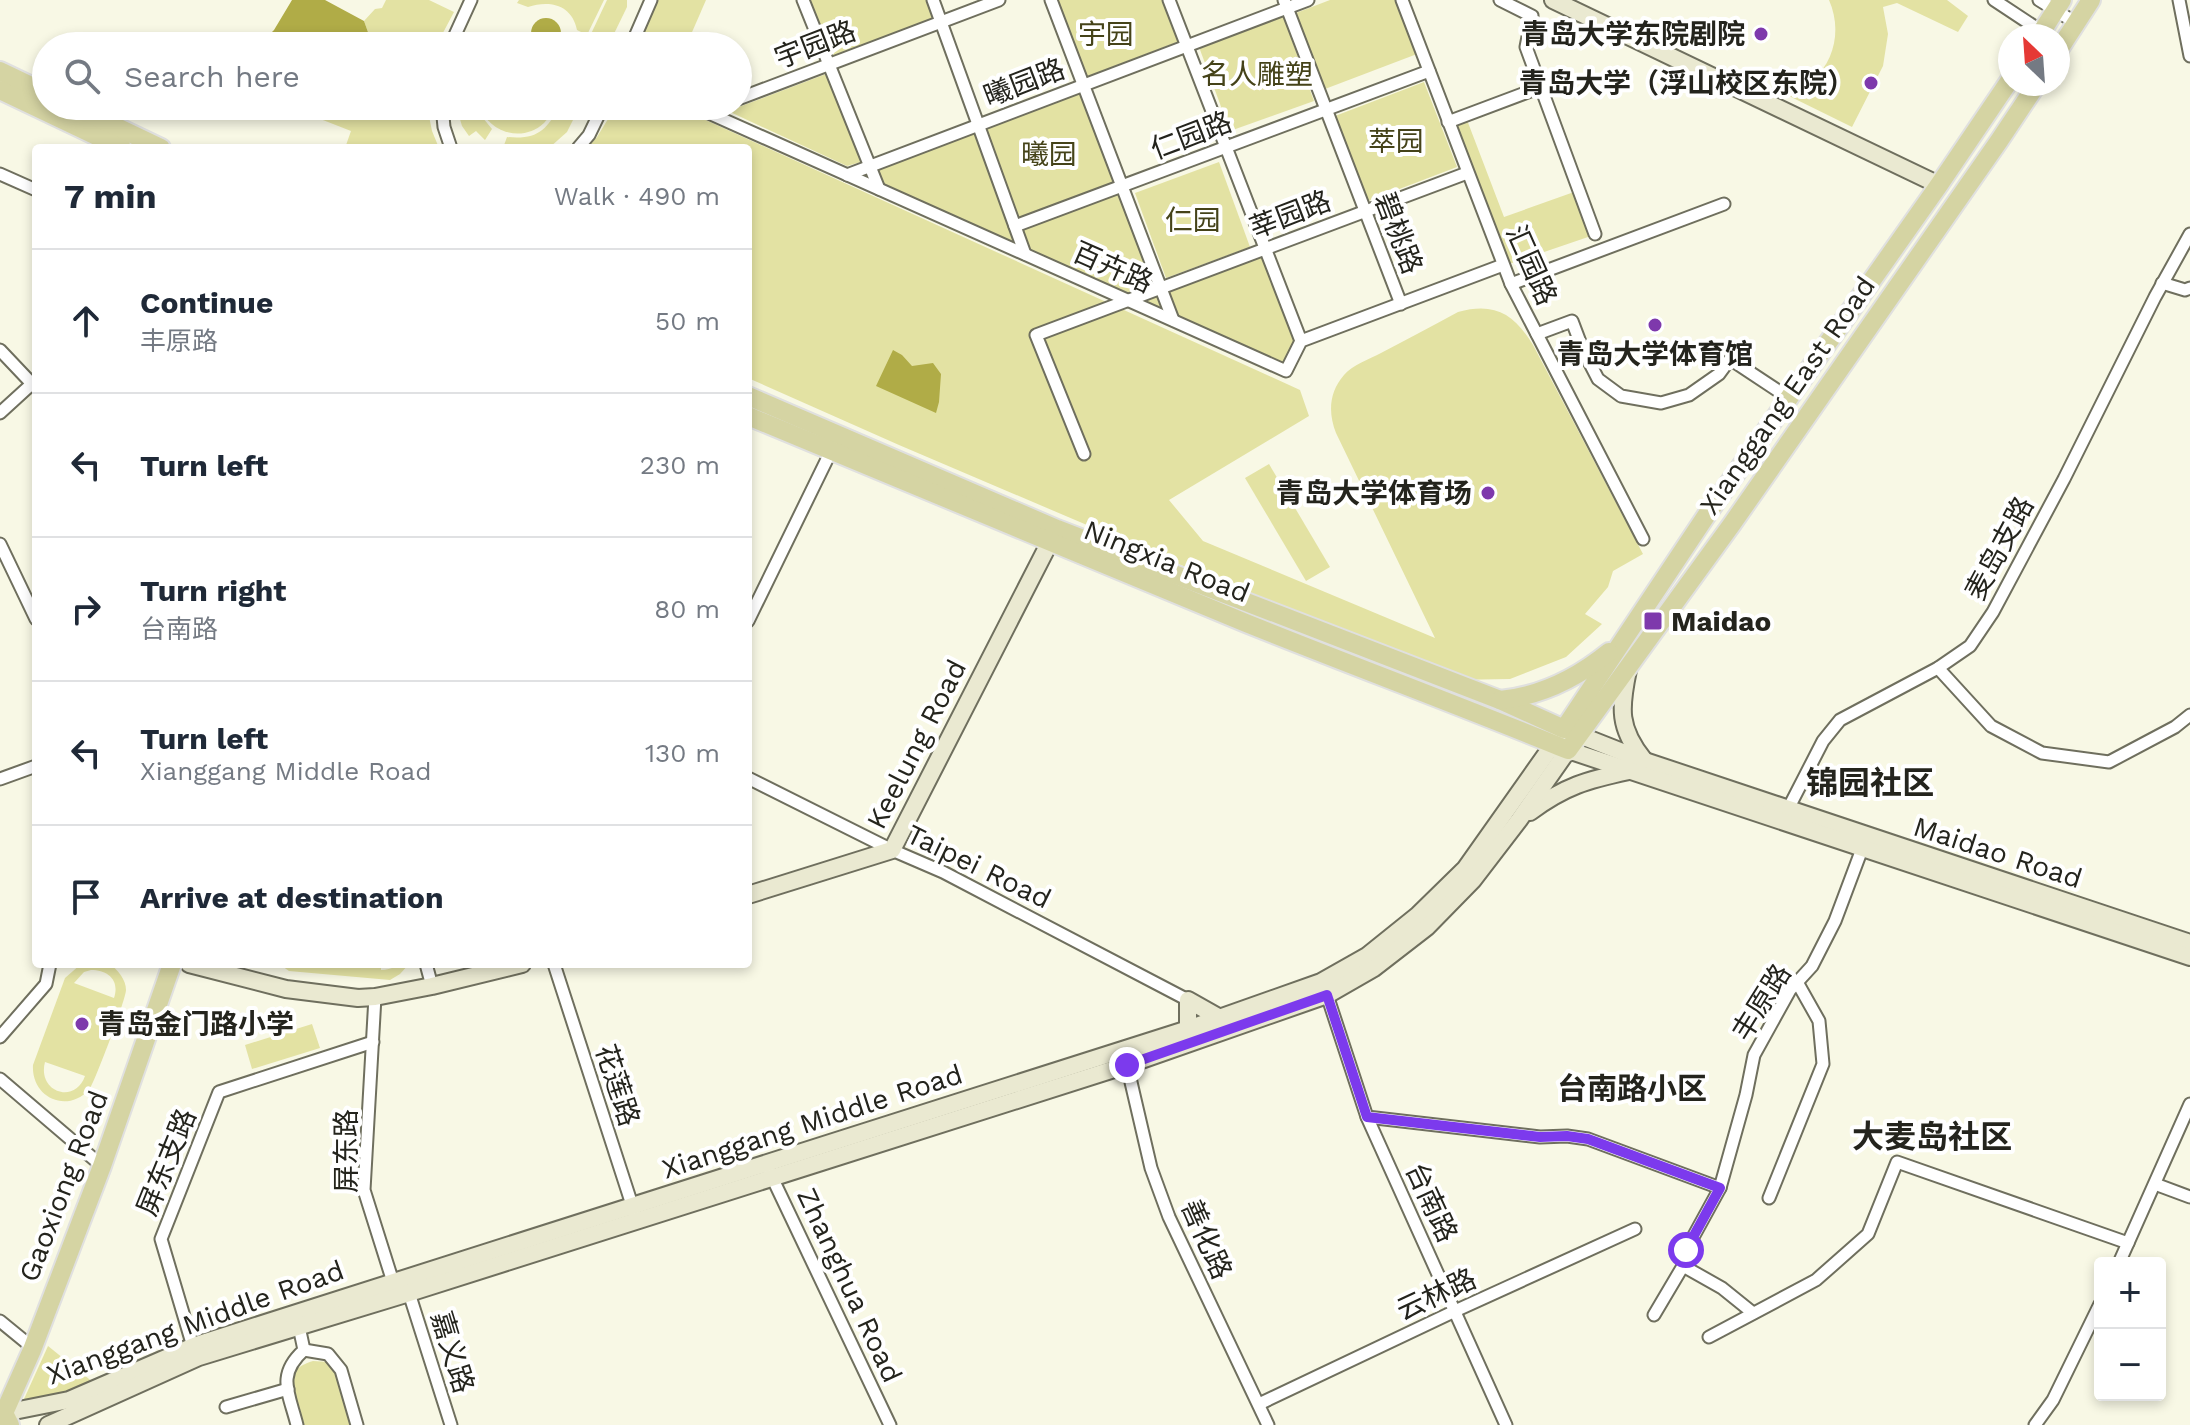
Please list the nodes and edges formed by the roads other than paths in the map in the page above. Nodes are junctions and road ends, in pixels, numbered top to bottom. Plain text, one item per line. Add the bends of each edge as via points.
1 (471, 0) edge
2 (651, 0) edge
3 (803, 0) edge
4 (933, 0) edge
5 (999, 0) edge
6 (1051, 0) edge
7 (1169, 0) edge
8 (1308, 0) edge
9 (1402, 0) edge
10 (1500, 0) edge
11 (1553, 0) edge
12 (1994, 0) edge
13 (2039, 0) edge
14 (2091, 0) edge
15 (2179, 0) edge
16 (1286, 4) edge
17 (2059, 5) edge
18 (941, 22) junction
19 (2076, 23) junction
20 (2028, 24) edge
21 (2070, 27) edge
22 (456, 32) edge
23 (637, 32) edge
24 (1187, 45) junction
25 (2190, 56) edge
26 (829, 64) junction
27 (0, 71) edge
28 (1429, 71) junction
29 (1083, 85) junction
30 (32, 86) edge
31 (1541, 87) junction
32 (0, 90) edge
33 (752, 94) edge
34 (1999, 96) edge
35 (2029, 96) edge
36 (32, 105) edge
37 (1326, 110) junction
38 (63, 120) edge
39 (102, 120) edge
40 (443, 120) edge
41 (596, 120) edge
42 (724, 120) edge
43 (1448, 122) junction
44 (978, 125) junction
45 (114, 144) edge
46 (153, 144) edge
47 (450, 144) edge
48 (581, 144) edge
49 (1226, 147) junction
50 (870, 166) junction
51 (1467, 173) junction
52 (0, 174) edge
53 (847, 175) junction
54 (1939, 185) junction
55 (1122, 187) junction
56 (32, 188) edge
57 (879, 189) junction
58 (1724, 204) dead end
59 (1365, 211) junction
60 (1015, 226) junction
61 (1595, 234) dead end
62 (2190, 234) edge
63 (1265, 249) junction
64 (1025, 254) junction
65 (1503, 265) junction
66 (2162, 283) junction
67 (1511, 284) junction
68 (1160, 288) junction
69 (2190, 288) edge
70 (1129, 301) junction
71 (1401, 304) junction
72 (1173, 320) junction
73 (1537, 334) junction
74 (1301, 341) junction
75 (0, 350) edge
76 (32, 381) edge
77 (32, 386) edge
78 (752, 398) edge
79 (1789, 398) junction
80 (0, 413) edge
81 (752, 417) edge
82 (836, 442) junction
83 (1084, 454) dead end
84 (1053, 536) junction
85 (1643, 539) dead end
86 (0, 544) edge
87 (32, 611) edge
88 (752, 613) edge
89 (1624, 640) junction
90 (1938, 668) junction
91 (1628, 670) junction
92 (1500, 700) junction
93 (2190, 715) edge
94 (1566, 740) junction
95 (1639, 766) junction
96 (32, 767) edge
97 (0, 779) edge
98 (752, 780) edge
99 (1785, 815) junction
100 (1519, 820) junction
101 (1862, 849) junction
102 (892, 850) junction
103 (752, 894) edge
104 (2190, 943) edge
105 (2190, 957) edge
106 (49, 968) edge
107 (171, 968) edge
108 (205, 968) edge
109 (427, 968) edge
110 (506, 968) edge
111 (555, 968) edge
112 (1797, 982) junction
113 (432, 986) junction
114 (1327, 995) junction
115 (375, 997) junction
116 (1188, 1000) junction
117 (1228, 1023) junction
118 (0, 1037) edge
119 (1188, 1037) junction
120 (373, 1042) junction
121 (1127, 1065) junction
122 (0, 1079) edge
123 (2190, 1104) edge
124 (1367, 1117) junction
125 (102, 1166) junction
126 (770, 1172) junction
127 (2155, 1184) junction
128 (1720, 1188) junction
129 (2190, 1197) edge
130 (1769, 1198) dead end
131 (635, 1214) junction
132 (1635, 1229) dead end
133 (2128, 1243) junction
134 (2122, 1257) edge
135 (1683, 1266) junction
136 (393, 1282) junction
137 (409, 1293) junction
138 (1455, 1311) junction
139 (1753, 1313) junction
140 (1654, 1315) dead end
141 (2094, 1316) edge
142 (297, 1320) junction
143 (0, 1321) edge
144 (1709, 1337) dead end
145 (33, 1348) junction
146 (304, 1350) junction
147 (195, 1352) junction
148 (288, 1389) junction
149 (1259, 1404) junction
150 (226, 1407) dead end
151 (3, 1416) edge
152 (48, 1425) edge
153 (297, 1425) edge
154 (357, 1425) edge
155 (451, 1425) edge
156 (890, 1425) edge
157 (1268, 1425) edge
158 (1506, 1425) edge
159 (2035, 1425) edge

1 - 22 street
2 - 23 street
3 - 26 street
4 - 18 street
5 - 18 street, 宇园路
6 - 29 street
7 - 24 street
8 - 16 street, 曦园路
9 - 28 street, 汇园路
10 - 31 street via 1532,16 1526,47
11 - 54 main road
12 - 20 street
13 - 17 street
14 - 19 main road
15 - 25 street
16 - 24 street, 曦园路
16 - 37 street, 碧桃路
17 - 19 street
18 - 26 street, 宇园路
18 - 44 street
19 - 21 main road
24 - 29 street, 曦园路
24 - 49 street
26 - 33 street, 宇园路
26 - 50 street
27 - 30 main road
28 - 37 street, 仁园路
28 - 43 street, 汇园路
29 - 44 street, 曦园路
29 - 55 street
31 - 43 street
31 - 61 street
32 - 36 main road
34 - 54 main road, Xianggang East Road
35 - 91 main road, Xianggang East Road
37 - 49 street, 仁园路
37 - 59 street, 碧桃路
38 - 45 main road
39 - 46 main road
40 - 47 street
41 - 48 street
42 - 53 street, 百卉路
43 - 51 street, 汇园路
44 - 50 street, 曦园路
44 - 60 street
49 - 55 street, 仁园路
49 - 63 street
50 - 53 street, 曦园路
50 - 57 street
51 - 59 street, 莘园路
51 - 65 street, 汇园路
52 - 56 street
53 - 57 street, 百卉路
54 - 79 main road, Xianggang East Road
55 - 60 street, 仁园路
55 - 68 street
57 - 64 street, 百卉路
58 - 67 street
59 - 63 street, 莘园路
59 - 71 street, 碧桃路
60 - 64 street
62 - 66 street, 麦岛支路
63 - 68 street, 莘园路
63 - 74 street
64 - 70 street, 百卉路
65 - 67 street, 汇园路
65 - 71 street
66 - 69 street
66 - 90 street, 麦岛支路 via 1993,612 1970,646
67 - 73 street, 汇园路
68 - 70 street, 莘园路
68 - 72 street
70 - 72 street, 百卉路
70 - 83 street, 莘园路 via 1036,335
71 - 74 street
72 - 74 street, 百卉路 via 1286,371
73 - 79 street via 1572,321 1598,379 1621,396 1661,403 1689,395 1719,374 1730,359
73 - 85 street, 汇园路
75 - 76 street
77 - 80 street
78 - 82 main road, Ningxia Road
79 - 89 main road, Xianggang East Road
81 - 82 main road, Ningxia Road
82 - 84 main road, Ningxia Road
82 - 88 street
84 - 92 main road, Ningxia Road
84 - 94 main road, Ningxia Road via 1380,677
84 - 102 main road, Keelung Road
86 - 87 street
89 - 92 main road via 1551,688
89 - 94 main road, Xianggang East Road
90 - 93 street via 1991,726 2042,753 2109,762
90 - 99 street, 麦岛支路 via 1840,720 1823,741
91 - 94 main road, Xianggang East Road
91 - 95 main road via 1622,715
92 - 94 main road, Ningxia Road
94 - 95 main road, Maidao Road
94 - 100 main road, Xianggang Middle Road
94 - 117 main road, Xianggang Middle Road via 1465,869 1418,915 1367,956
95 - 99 main road, Maidao Road
95 - 100 main road via 1553,794
96 - 97 street
98 - 102 street, Taipei Road
99 - 101 main road, Maidao Road
99 - 104 main road, Maidao Road
100 - 114 main road, Xianggang Middle Road via 1473,880 1427,927 1374,968
101 - 105 main road, Maidao Road
101 - 112 street, 丰原路 via 1835,921 1812,966
102 - 103 main road, Keelung Road
102 - 116 street, Taipei Road
106 - 118 street via 46,984
107 - 125 main road, Gaoxiong Road
108 - 115 main road via 286,989
109 - 113 street
110 - 113 main road
111 - 131 street, 花莲路
112 - 128 street, 丰原路 via 1754,1055
112 - 130 street via 1819,1021 1823,1064
113 - 115 main road
114 - 117 main road, Xianggang Middle Road
114 - 124 street, 台南路
115 - 120 street, 屏东路
116 - 117 main road
116 - 119 main road
117 - 119 main road, Xianggang Middle Road
119 - 121 main road, Xianggang Middle Road
119 - 126 main road, Xianggang Middle Road
120 - 136 street, 屏东路 via 364,1190
120 - 147 street, 屏东支路 via 219,1092 161,1239
121 - 126 main road, Xianggang Middle Road
121 - 149 street, 善化路 via 1151,1168 1169,1217
122 - 125 street
123 - 127 street
124 - 128 street via 1588,1139
124 - 138 street, 台南路
125 - 145 main road, Gaoxiong Road
126 - 131 main road, Xianggang Middle Road
126 - 156 street, Zhanghua Road
127 - 129 street
127 - 133 street
128 - 135 street, 丰原路 via 1686,1250
131 - 136 main road, Xianggang Middle Road
131 - 137 main road, Xianggang Middle Road
132 - 138 street, 云林路
133 - 134 street
133 - 139 street via 1897,1162 1868,1234 1816,1280
135 - 139 street
135 - 140 street, 丰原路
136 - 137 street
136 - 142 main road, Xianggang Middle Road
137 - 142 main road, Xianggang Middle Road
137 - 155 street, 嘉义路
138 - 149 street, 云林路
138 - 158 street, 台南路
139 - 144 street
141 - 159 street
142 - 146 street
142 - 147 main road, Xianggang Middle Road
143 - 145 street
145 - 151 main road, Gaoxiong Road
146 - 148 street via 291,1362
146 - 154 street via 328,1354 341,1370
147 - 151 main road, Xianggang Middle Road via 69,1400
147 - 152 main road, Xianggang Middle Road
148 - 150 street
148 - 153 street
149 - 157 street, 善化路

